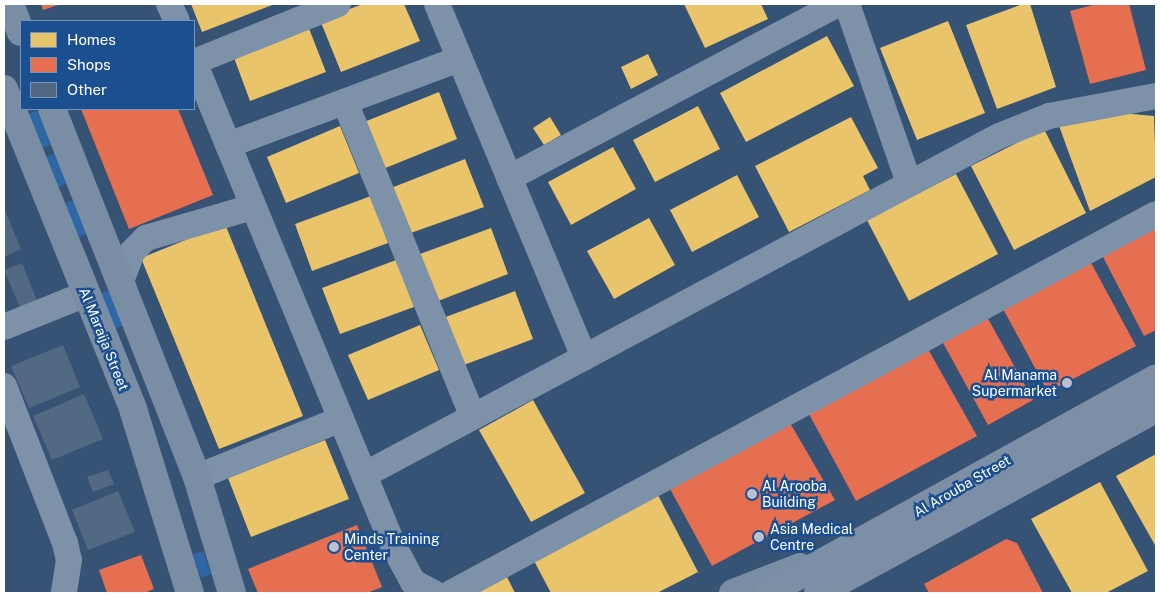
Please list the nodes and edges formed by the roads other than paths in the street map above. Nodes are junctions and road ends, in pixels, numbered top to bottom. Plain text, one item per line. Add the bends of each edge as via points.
1 (10, 4) edge
2 (169, 4) edge
3 (437, 4) edge
4 (837, 4) edge
5 (847, 4) edge
6 (325, 6) edge
7 (177, 20) edge
8 (20, 29) edge
9 (459, 59) junction
10 (195, 62) edge
11 (195, 64) edge
12 (4, 89) edge
13 (1156, 96) edge
14 (345, 102) junction
15 (52, 110) edge
16 (228, 145) junction
17 (509, 178) junction
18 (909, 183) junction
19 (253, 206) junction
20 (1156, 214) edge
21 (121, 281) junction
22 (86, 294) junction
23 (4, 327) edge
24 (584, 358) junction
25 (1156, 378) edge
26 (4, 386) edge
27 (133, 409) junction
28 (1156, 409) edge
29 (472, 417) junction
30 (341, 419) junction
31 (364, 475) junction
32 (197, 477) junction
33 (836, 577) edge
34 (64, 593) edge
35 (190, 593) edge
36 (232, 593) edge
37 (433, 593) edge
38 (733, 593) edge
39 (767, 593) edge
40 (818, 593) edge

1 - 8 main road
2 - 7 street
3 - 9 street
4 - 17 street
5 - 18 street
6 - 10 street
9 - 14 street
9 - 17 street
11 - 16 street
12 - 22 main road, Al Maraija Street
13 - 18 street via 1092,106 1022,125
14 - 16 street
14 - 29 street
15 - 21 main road
16 - 19 street
17 - 24 street
18 - 24 street
19 - 21 street via 146,238 132,252
19 - 30 street
20 - 37 street
21 - 32 main road
22 - 23 street
22 - 27 main road, Al Maraija Street
24 - 29 street
25 - 33 main road, Al Arouba Street
26 - 34 street via 65,543 69,560
27 - 32 main road via 150,426 170,466 186,476
27 - 35 main road, Al Maraija Street
28 - 33 main road, Al Arouba Street
29 - 31 street
30 - 31 street
30 - 32 street
31 - 37 street via 408,576
32 - 36 main road
33 - 38 main road via 782,572
33 - 39 main road, Al Arouba Street
33 - 40 main road, Al Arouba Street

